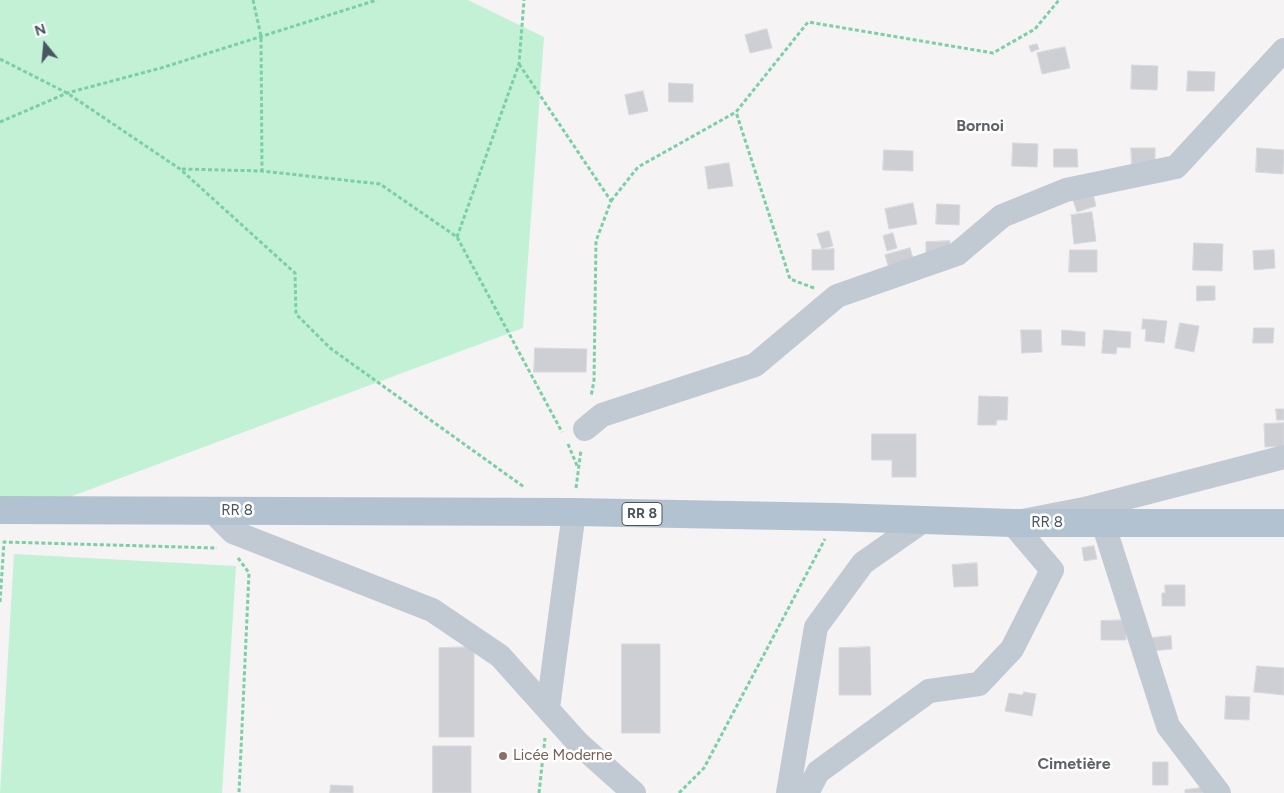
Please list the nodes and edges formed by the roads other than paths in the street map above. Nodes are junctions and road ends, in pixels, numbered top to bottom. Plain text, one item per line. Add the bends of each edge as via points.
1 (1284, 50) edge
2 (585, 429) road end
3 (1284, 457) edge
4 (0, 510) edge
5 (212, 511) junction
6 (574, 512) junction
7 (924, 522) junction
8 (1012, 523) junction
9 (1102, 523) junction
10 (1284, 523) edge
11 (548, 708) junction
12 (634, 793) edge
13 (788, 793) edge
14 (807, 793) edge
15 (1219, 793) edge

1 - 2 street via 1176,167 1066,190 1002,216 957,254 837,296 755,365 602,415
3 - 8 street via 1084,509
4 - 5 main road, RR 8 / RR 8
5 - 6 main road, RR 8 / RR 8
5 - 11 street via 233,532 432,610 500,656
6 - 7 main road, RR 8 / RR 8
6 - 11 street
7 - 8 main road, RR 8 / RR 8
7 - 13 street via 863,563 816,627
8 - 9 main road, RR 8 / RR 8
8 - 14 street via 1052,570 1012,649 979,684 929,691 818,772
9 - 10 main road, RR 8 / RR 8
9 - 15 street via 1168,726
11 - 12 street via 578,743

